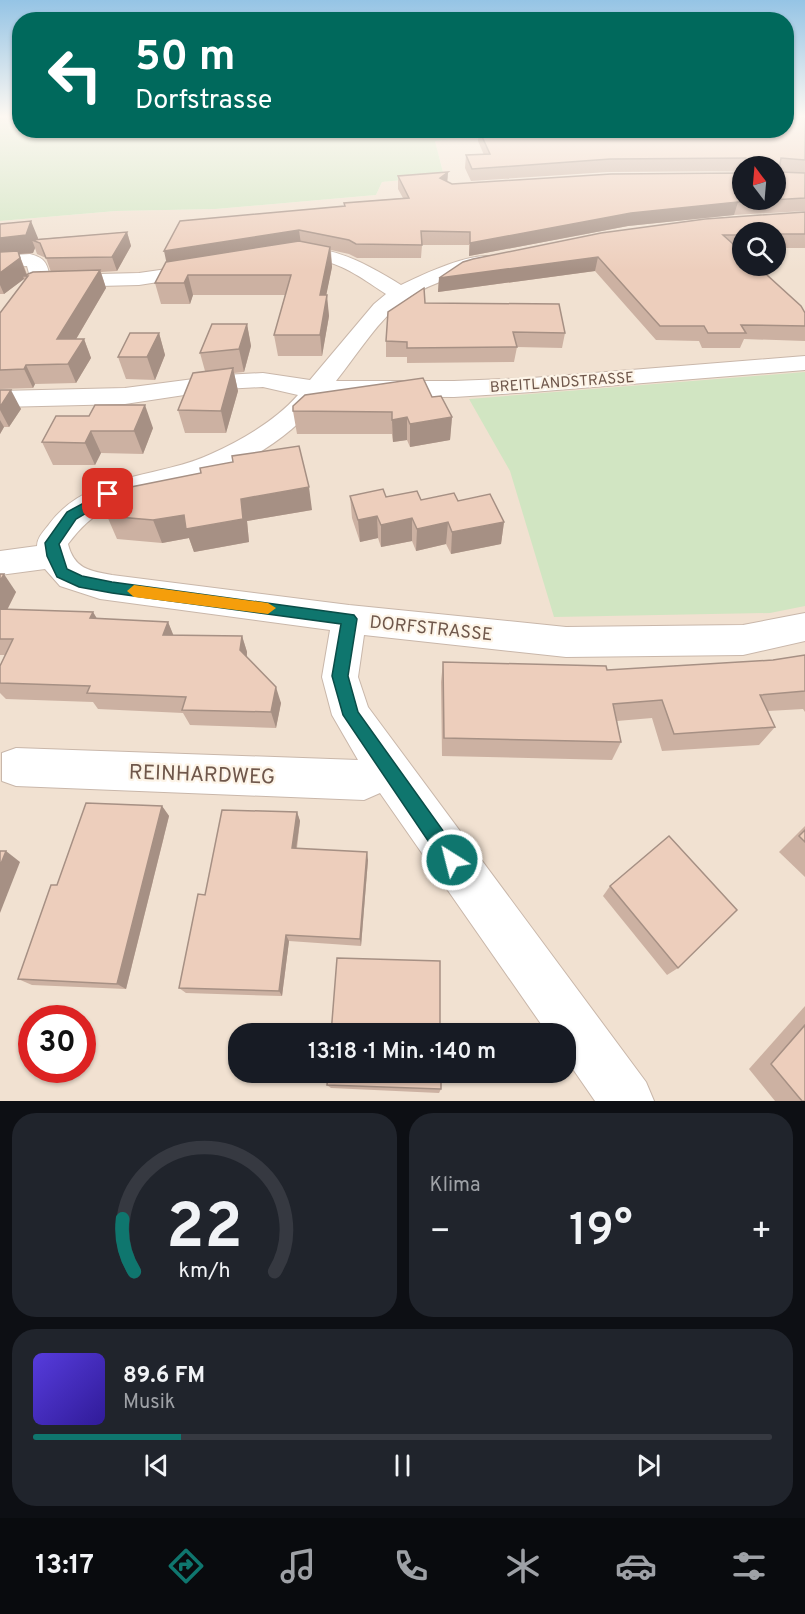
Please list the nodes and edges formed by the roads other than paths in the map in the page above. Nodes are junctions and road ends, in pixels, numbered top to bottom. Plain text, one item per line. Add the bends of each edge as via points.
1 (513, 255) edge
2 (271, 257) edge
3 (0, 262) edge
4 (219, 267) edge
5 (400, 294) junction
6 (805, 363) edge
7 (319, 388) junction
8 (0, 399) edge
9 (54, 556) junction
10 (0, 563) edge
11 (349, 619) junction
12 (805, 627) edge
13 (385, 766) junction
14 (16, 767) dead end
15 (627, 1101) edge

1 - 5 street via 437,276
2 - 5 street via 327,253
3 - 4 street via 38,262 40,277 30,285 139,279
5 - 7 street via 382,309
6 - 7 street, BREITLANDSTRASSE via 532,385
7 - 8 street, BREITLANDSTRASSE via 263,380 125,396
7 - 9 street via 297,412 257,442 219,462 89,503 61,528 52,543
9 - 10 street
9 - 11 street, DORFSTRASSE via 62,573 79,581
11 - 12 street, DORFSTRASSE via 566,642 743,640
11 - 13 street via 340,676 351,715
13 - 14 street, REINHARDWEG via 364,780
13 - 15 street

